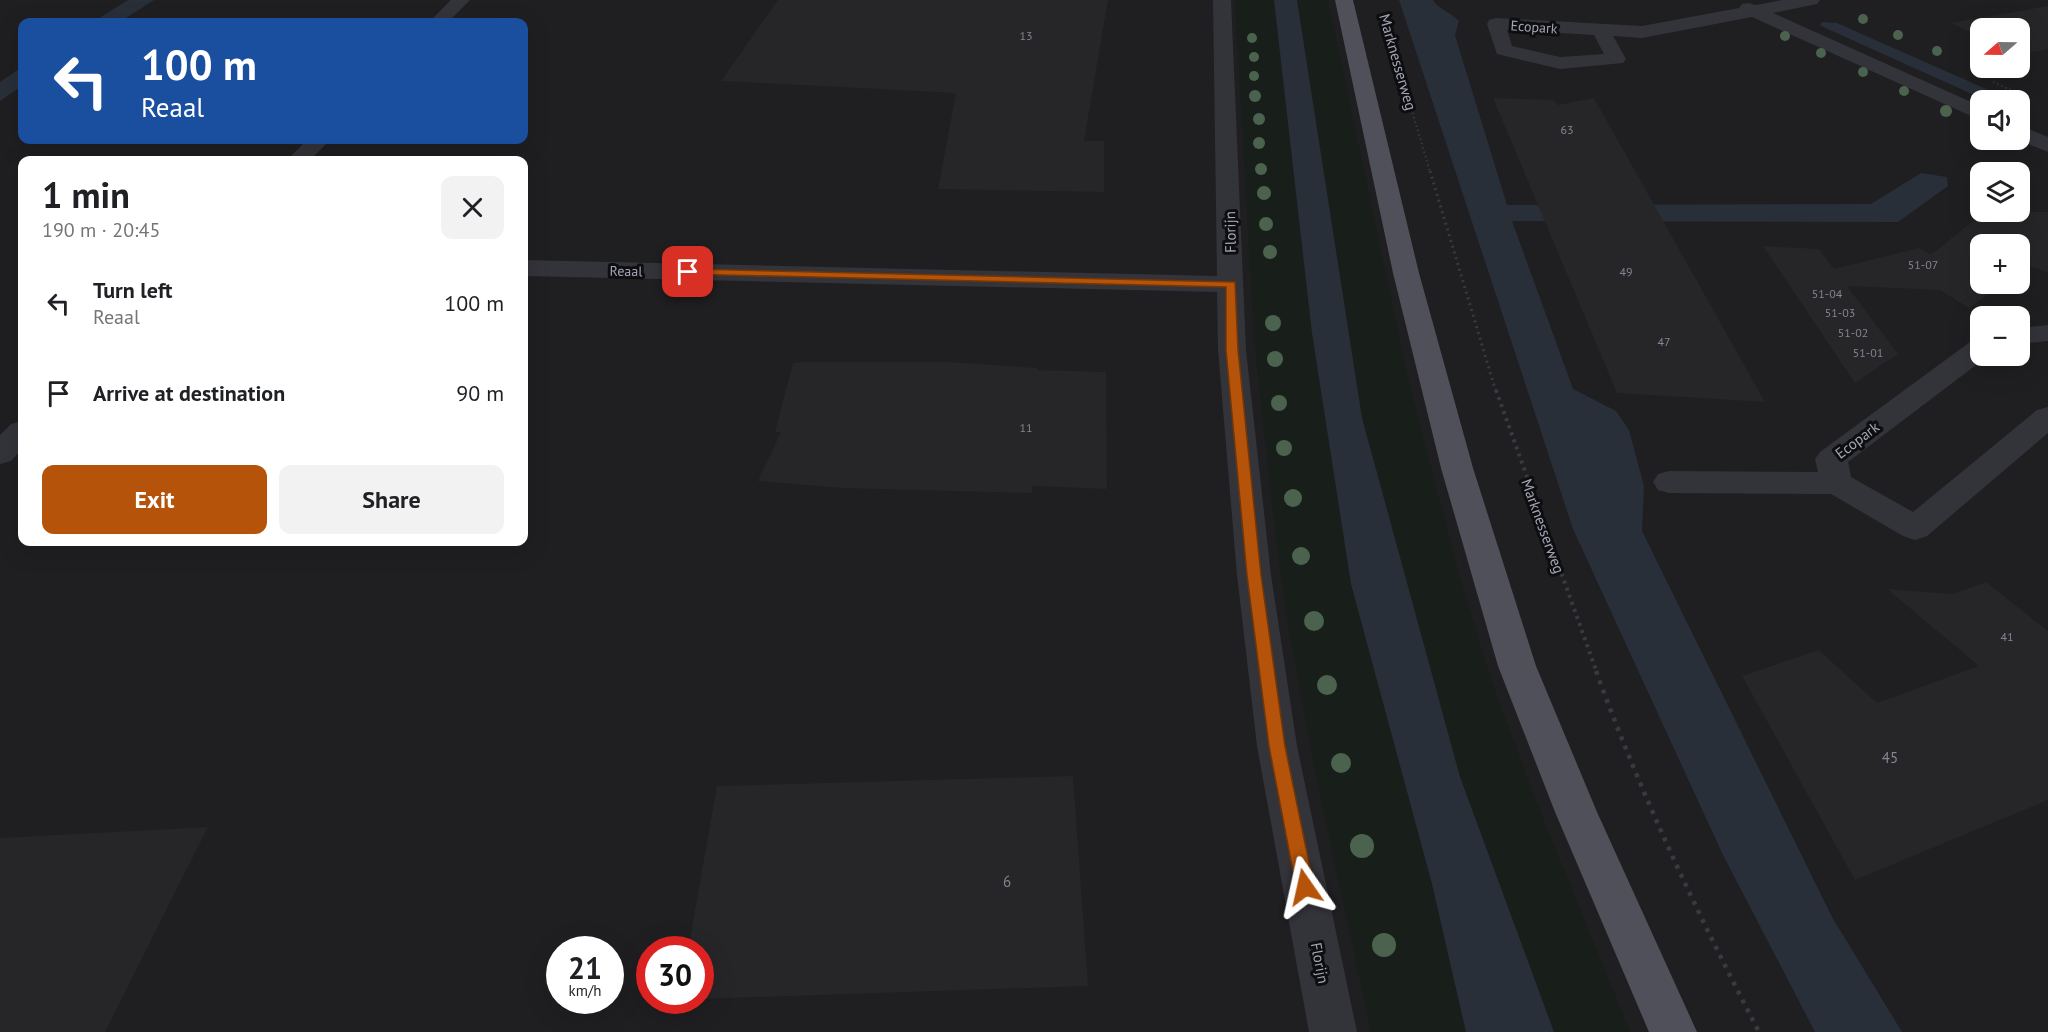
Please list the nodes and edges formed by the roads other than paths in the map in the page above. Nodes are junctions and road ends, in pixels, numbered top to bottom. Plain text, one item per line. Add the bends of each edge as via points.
1 (461, 0) edge
2 (1222, 0) edge
3 (1344, 0) edge
4 (1730, 0) edge
5 (1811, 0) edge
6 (1754, 11) junction
7 (442, 18) edge
8 (1601, 32) junction
9 (1970, 109) edge
10 (2030, 137) edge
11 (315, 144) edge
12 (2048, 145) edge
13 (302, 156) edge
14 (528, 268) edge
15 (1232, 284) junction
16 (2048, 333) edge
17 (2030, 335) edge
18 (1970, 355) edge
19 (2048, 417) edge
20 (18, 435) edge
21 (0, 454) edge
22 (1669, 482) dead end
23 (1837, 483) junction
24 (1333, 1032) edge
25 (1673, 1032) edge

1 - 7 street
2 - 15 street, Florijn
3 - 25 main road via 1406,273 1457,468 1517,666
4 - 6 street
5 - 6 street, Ecopark
6 - 8 street, Ecopark via 1642,32
6 - 9 street
8 - 8 street, Ecopark via 1531,27 1496,24 1504,50 1560,63 1616,58
10 - 12 street
11 - 13 street
14 - 15 street, Reaal
15 - 24 street, Florijn via 1232,350 1255,586 1277,746
16 - 17 street
18 - 23 street, Ecopark via 1831,459
19 - 23 street via 1915,528
20 - 21 street
22 - 23 street, Ecopark

